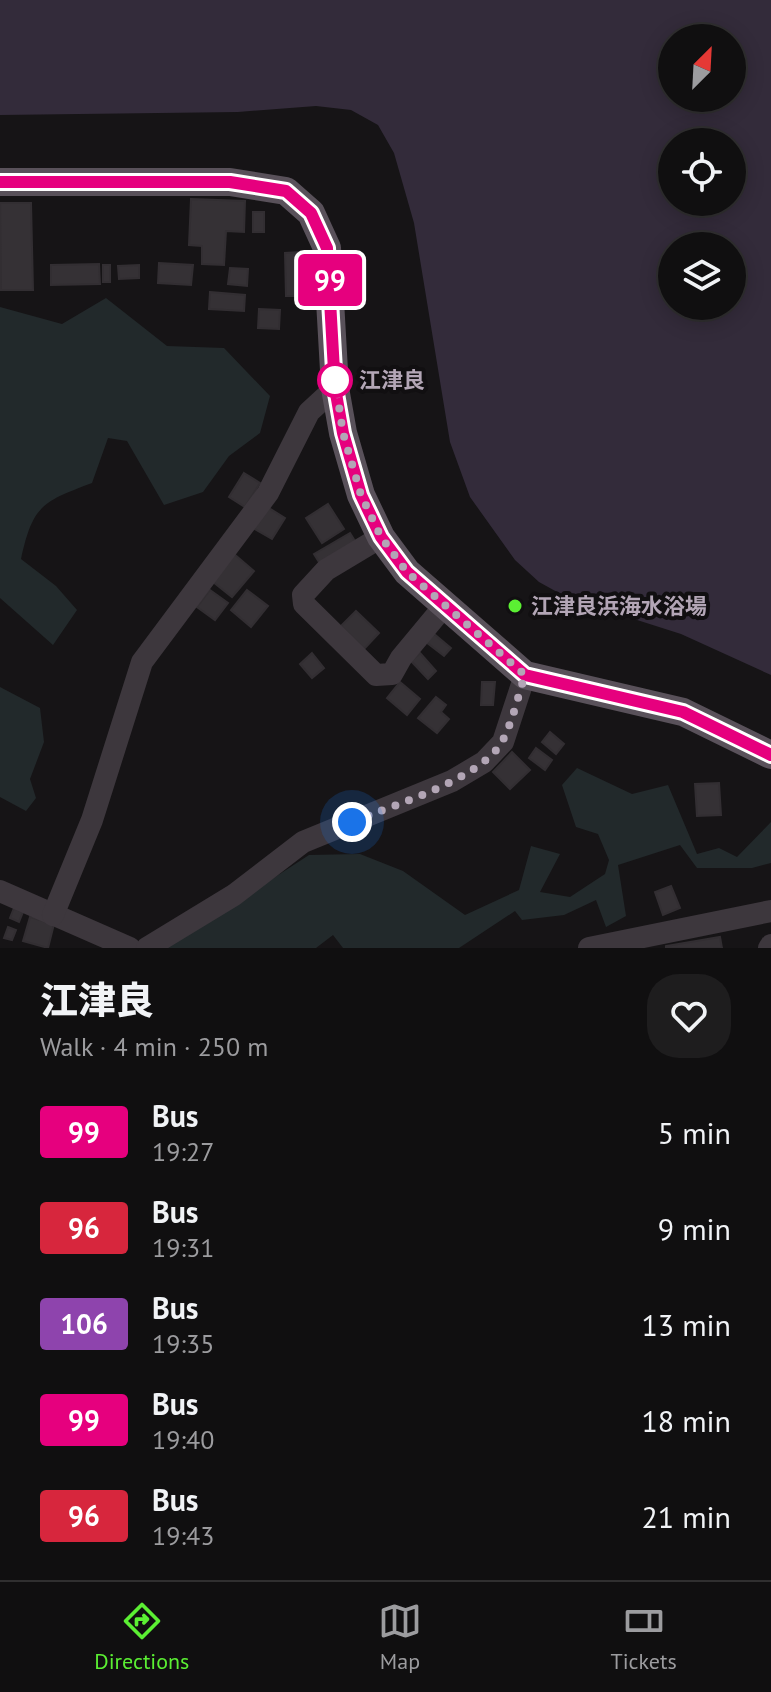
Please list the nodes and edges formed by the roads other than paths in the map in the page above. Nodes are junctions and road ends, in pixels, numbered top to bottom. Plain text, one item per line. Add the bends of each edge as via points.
1 (0, 182) edge
2 (335, 388) junction
3 (381, 537) junction
4 (445, 605) junction
5 (525, 675) junction
6 (771, 755) edge
7 (0, 891) edge
8 (771, 911) edge
9 (53, 915) junction
10 (130, 948) edge
11 (147, 948) edge
12 (589, 948) edge

1 - 2 main road via 230,182 286,191 311,213 327,248
2 - 3 main road via 361,495
2 - 9 street via 309,412 268,493 142,662 92,820
3 - 4 main road via 407,572
3 - 4 street via 326,570 303,595 304,604 376,675 392,674
4 - 5 main road
5 - 6 main road via 683,712
5 - 11 street via 503,742 484,762 452,781 303,842 234,895
7 - 9 street
8 - 12 street
9 - 10 street

